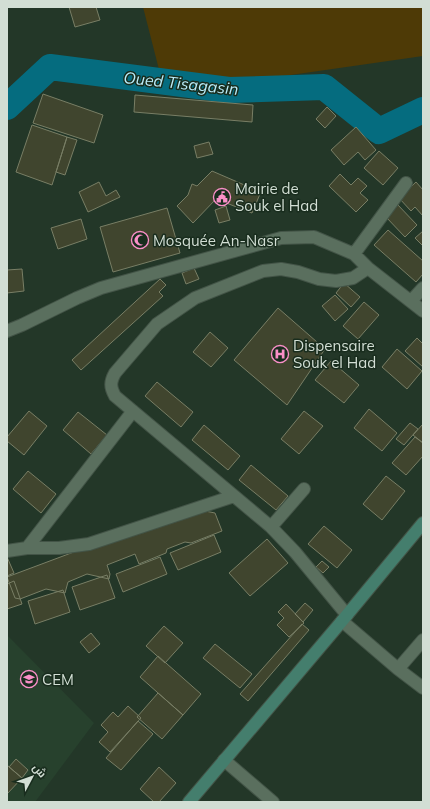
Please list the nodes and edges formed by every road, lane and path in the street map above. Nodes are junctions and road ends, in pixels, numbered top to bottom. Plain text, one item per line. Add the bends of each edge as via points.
1 (406, 183) dead end
2 (354, 254) junction
3 (368, 268) junction
4 (423, 288) edge
5 (411, 301) junction
6 (423, 311) edge
7 (7, 331) edge
8 (132, 411) junction
9 (304, 489) dead end
10 (234, 496) junction
11 (423, 523) edge
12 (271, 527) junction
13 (27, 548) junction
14 (7, 551) edge
15 (345, 618) junction
16 (423, 640) edge
17 (398, 669) junction
18 (423, 688) edge
19 (224, 760) junction
20 (189, 802) edge
21 (273, 802) edge

1 - 2 street
2 - 3 street
2 - 7 street via 314,237 281,238 101,288
3 - 5 street
3 - 8 street via 353,278 336,281 281,269 263,271 195,298 157,324 111,380 111,389 115,396
4 - 5 street
5 - 6 street
8 - 10 street
8 - 13 street
9 - 12 street
10 - 12 street
10 - 13 street via 89,544 59,548
11 - 15 main road
12 - 15 street via 295,552
13 - 14 street
15 - 17 street
15 - 19 main road
16 - 17 street
17 - 18 street
19 - 20 main road
19 - 21 street

